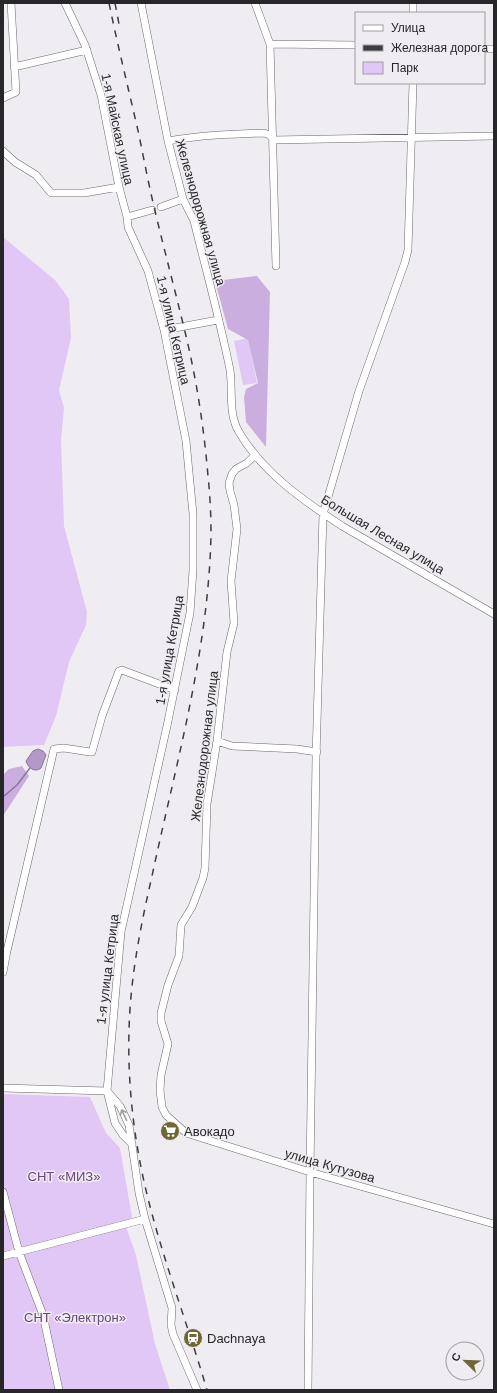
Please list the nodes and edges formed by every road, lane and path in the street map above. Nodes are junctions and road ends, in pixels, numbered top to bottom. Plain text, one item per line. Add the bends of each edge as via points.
1 (11, 3) edge
2 (65, 3) edge
3 (141, 3) edge
4 (255, 3) edge
5 (270, 44) junction
6 (355, 45) edge
7 (87, 50) junction
8 (14, 67) junction
9 (413, 84) edge
10 (3, 98) edge
11 (494, 136) edge
12 (412, 138) junction
13 (273, 140) junction
14 (168, 141) junction
15 (3, 151) edge
16 (119, 187) junction
17 (183, 199) junction
18 (160, 207) dead end
19 (152, 210) dead end
20 (127, 217) junction
21 (276, 266) dead end
22 (218, 320) junction
23 (164, 330) junction
24 (249, 447) joint
25 (255, 456) junction
26 (323, 514) junction
27 (494, 614) edge
28 (175, 690) junction
29 (217, 742) junction
30 (317, 752) junction
31 (3, 972) edge
32 (3, 1088) edge
33 (107, 1091) junction
34 (166, 1116) joint
35 (132, 1144) junction
36 (310, 1172) junction
37 (3, 1192) edge
38 (145, 1219) junction
39 (494, 1224) edge
40 (19, 1252) junction
41 (3, 1256) edge
42 (58, 1390) edge
43 (197, 1390) edge
44 (308, 1390) edge

1 - 8 street
2 - 7 street, 1-я Майская улица
3 - 14 street, Железнодорожная улица
4 - 5 street
5 - 6 street
5 - 13 street
7 - 8 street
7 - 16 street, 1-я Майская улица via 101,96
8 - 10 street via 16,92
9 - 12 street
11 - 12 street
12 - 13 street
12 - 26 street via 408,250 359,391
13 - 14 street via 264,133 251,133 188,137
13 - 21 street
14 - 17 street, Железнодорожная улица
15 - 16 street via 36,175 51,193
16 - 20 street, 1-я Майская улица
17 - 18 street
17 - 22 street, Железнодорожная улица via 194,221
19 - 20 street
20 - 23 street, 1-я улица Кетрица via 128,227 148,271
22 - 23 street
22 - 24 street, Железнодорожная улица via 230,371 233,414 238,431
23 - 28 street, 1-я улица Кетрица via 186,441 193,514 190,613
24 - 25 street, Большая Лесная улица
25 - 26 street, Большая Лесная улица via 284,484
25 - 29 street, Железнодорожная улица via 236,469 229,483 237,529 231,581 234,623
26 - 27 street, Большая Лесная улица
26 - 30 street
28 - 31 street via 119,671 92,752 54,749
28 - 33 street, 1-я улица Кетрица via 121,932
29 - 30 street via 232,746
29 - 34 street, Железнодорожная улица via 207,804 205,868 192,907 182,925 179,956 168,985 162,1013 161,1021 168,1044 160,1090 162,1108
30 - 36 street
32 - 33 street
33 - 35 street via 116,1123 122,1135
35 -> 33 street via 125,1115
34 - 36 street, улица Кутузова via 186,1133
35 - 38 street
36 - 39 street, улица Кутузова
36 - 44 street
37 - 40 street
38 - 40 street
38 - 43 street via 172,1308 170,1325
40 - 41 street
40 - 42 street via 43,1315

